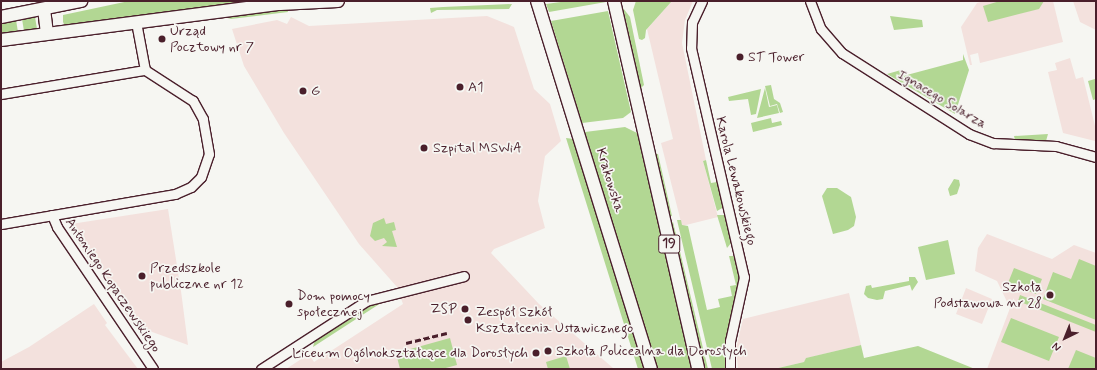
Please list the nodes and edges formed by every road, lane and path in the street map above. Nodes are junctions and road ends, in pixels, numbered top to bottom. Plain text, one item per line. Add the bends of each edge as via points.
1 (81, 1) edge
2 (338, 1) edge
3 (537, 1) edge
4 (614, 1) edge
5 (702, 1) edge
6 (810, 1) edge
7 (44, 9) junction
8 (1, 17) edge
9 (136, 22) junction
10 (47, 33) junction
11 (1, 40) edge
12 (145, 70) junction
13 (1, 94) edge
14 (1096, 156) edge
15 (52, 215) junction
16 (1, 224) edge
17 (464, 276) dead end
18 (153, 369) edge
19 (261, 369) edge
20 (651, 369) edge
21 (698, 369) edge
22 (730, 369) edge

1 - 7 main road
2 - 9 main road via 280,4
3 - 20 main road, Krakowska
4 - 21 main road, 19
5 - 22 street, Karola Lewakowskiego via 692,22 691,48 744,277 730,341
6 - 14 street, Ignacego Solarza via 821,29 842,53 969,134 993,143 1056,146
7 - 8 main road
7 - 10 main road
9 - 10 main road
9 - 12 street
10 - 11 main road
12 - 13 street
12 - 15 street via 181,91 198,108 206,129 209,154 201,178 191,187 175,194
15 - 16 street
15 - 18 street, Antoniego Kopaczewskiego via 57,227
17 - 19 street via 366,301

